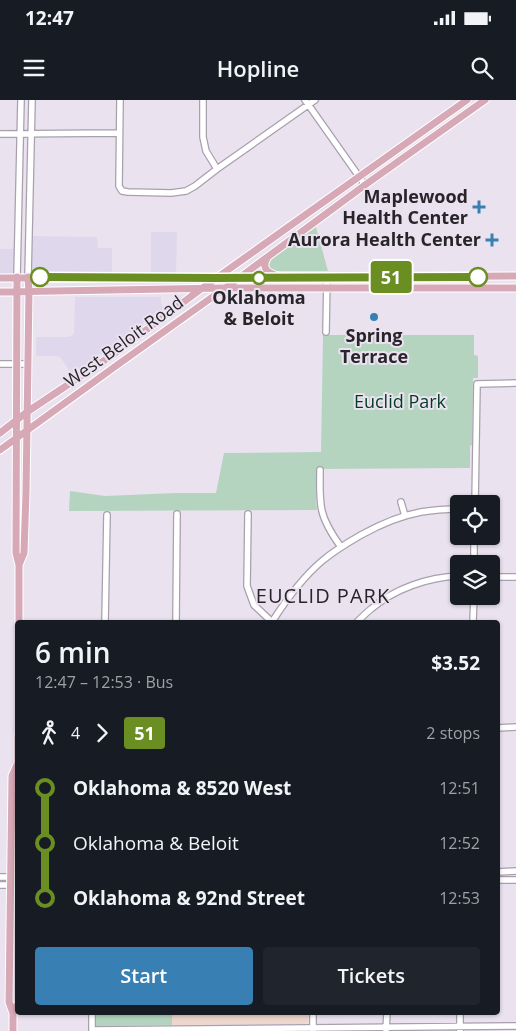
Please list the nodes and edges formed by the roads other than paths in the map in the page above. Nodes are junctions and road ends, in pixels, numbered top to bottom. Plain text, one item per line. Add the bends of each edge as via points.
1 (21, 100) edge
2 (32, 100) edge
3 (120, 100) edge
4 (203, 100) edge
5 (315, 100) edge
6 (467, 100) edge
7 (485, 100) edge
8 (306, 103) edge
9 (119, 133) junction
10 (0, 134) edge
11 (21, 134) junction
12 (31, 134) junction
13 (217, 169) junction
14 (359, 177) junction
15 (365, 185) junction
16 (268, 257) junction
17 (516, 276) edge
18 (17, 277) junction
19 (28, 277) junction
20 (327, 277) junction
21 (0, 278) edge
22 (217, 278) junction
23 (239, 278) junction
24 (284, 278) junction
25 (224, 288) junction
26 (327, 288) junction
27 (516, 288) edge
28 (201, 289) junction
29 (163, 290) junction
30 (0, 292) edge
31 (17, 292) junction
32 (29, 292) junction
33 (179, 306) junction
34 (326, 332) dead end
35 (0, 364) edge
36 (17, 364) junction
37 (28, 364) junction
38 (516, 383) edge
39 (27, 412) junction
40 (16, 421) junction
41 (27, 430) junction
42 (0, 433) edge
43 (16, 438) junction
44 (0, 451) edge
45 (16, 460) junction
46 (320, 470) dead end
47 (475, 495) edge
48 (401, 502) dead end
49 (450, 510) edge
50 (177, 514) dead end
51 (248, 514) dead end
52 (107, 515) dead end
53 (405, 516) junction
54 (341, 547) junction
55 (19, 565) junction
56 (450, 577) edge
57 (500, 577) edge
58 (516, 577) edge
59 (474, 605) edge
60 (19, 620) edge
61 (106, 620) edge
62 (176, 620) edge
63 (270, 620) edge
64 (273, 620) edge
65 (359, 620) edge
66 (473, 620) edge
67 (500, 728) edge
68 (516, 728) edge
69 (15, 770) edge
70 (500, 872) edge
71 (516, 872) edge
72 (14, 876) edge
73 (0, 877) edge
74 (500, 880) edge
75 (516, 880) edge
76 (0, 885) edge
77 (14, 885) edge
78 (14, 951) edge
79 (15, 1010) edge
80 (13, 1014) junction
81 (92, 1015) edge
82 (313, 1015) edge
83 (387, 1015) edge
84 (460, 1015) edge
85 (516, 1026) edge
86 (460, 1028) edge
87 (313, 1029) edge
88 (386, 1029) edge
89 (166, 1030) edge
90 (239, 1030) edge
91 (13, 1031) edge
92 (92, 1031) edge

1 - 11 street
2 - 12 street
3 - 9 street
4 - 13 street via 203,137 206,151
5 - 8 street
6 - 14 main road, West Beloit Road
7 - 15 main road, West Beloit Road
8 - 13 street
8 - 14 street
9 - 12 street
9 - 13 street via 122,191 186,191
10 - 11 street
11 - 12 street
11 - 18 street
12 - 19 street
14 - 15 street
14 - 22 main road, West Beloit Road
15 - 16 main road, West Beloit Road
16 - 23 main road, West Beloit Road
16 - 24 main road via 267,271
17 - 20 main road
18 - 19 main road
18 - 21 main road
18 - 31 main road
19 - 22 main road
19 - 32 main road
20 - 24 main road
20 - 26 street
22 - 23 main road
22 - 28 main road, West Beloit Road
23 - 24 main road
23 - 25 main road, West Beloit Road
25 - 26 main road
25 - 28 main road
25 - 41 main road, West Beloit Road
26 - 27 main road
26 - 34 street
28 - 29 main road
28 - 33 main road, West Beloit Road
29 - 32 main road
29 - 33 main road via 177,293
30 - 31 main road
31 - 32 main road
31 - 36 main road
32 - 37 main road
33 - 39 main road, West Beloit Road
35 - 36 street
36 - 37 street
36 - 40 main road
37 - 39 main road
38 - 47 street via 477,384
39 - 40 main road, West Beloit Road
39 - 41 main road
40 - 42 main road, West Beloit Road
40 - 43 main road
41 - 43 main road, West Beloit Road
41 - 55 main road via 24,553
43 - 44 main road, West Beloit Road
43 - 45 main road
44 - 45 main road via 7,452
45 - 55 main road via 16,553
46 - 54 street via 322,510
48 - 53 street
49 - 53 street
50 - 62 street
51 - 63 street via 247,586 254,605
52 - 61 street
53 - 54 street via 371,529
54 - 64 street via 306,576
55 - 60 main road
56 - 65 street via 400,591
57 - 58 street
59 - 66 street
67 - 68 street
69 - 72 main road via 12,776
70 - 71 street
72 - 73 street
72 - 77 main road
74 - 75 street
76 - 77 street
77 - 78 main road
78 - 80 main road via 9,1002
79 - 80 main road
80 - 91 main road
81 - 92 street
82 - 87 street
83 - 88 street
84 - 86 street
85 - 86 street
86 - 88 street
87 - 88 street
87 - 90 street
89 - 90 street
89 - 92 street

